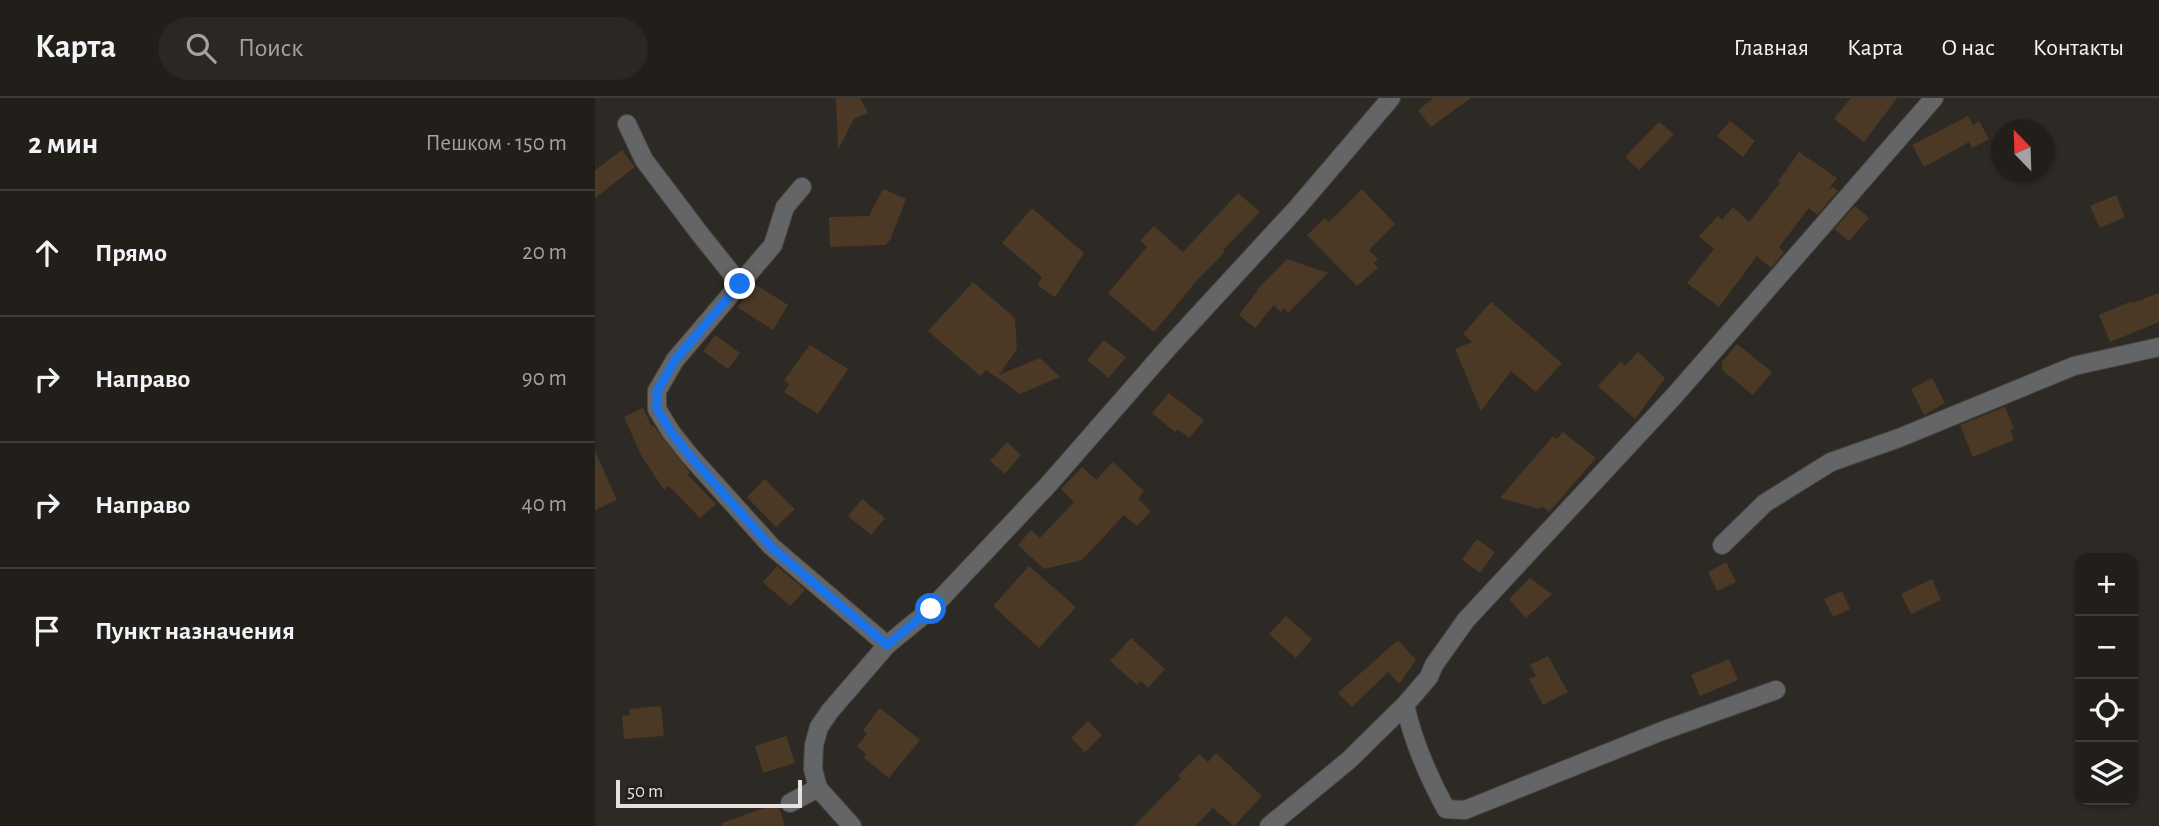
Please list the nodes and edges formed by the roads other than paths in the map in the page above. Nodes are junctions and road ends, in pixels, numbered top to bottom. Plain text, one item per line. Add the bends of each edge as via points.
1 (1391, 98) edge
2 (1934, 98) edge
3 (627, 124) dead end
4 (802, 187) dead end
5 (740, 284) junction
6 (2159, 347) edge
7 (1722, 545) dead end
8 (887, 645) junction
9 (1776, 690) dead end
10 (1405, 705) junction
11 (818, 788) junction
12 (790, 803) dead end
13 (852, 826) edge
14 (1269, 826) edge

1 - 8 street via 1048,485 931,609
2 - 10 street via 1675,395 1466,620
3 - 5 street via 644,160
4 - 5 street via 786,207 773,245
5 - 8 street via 675,360 657,391 657,409 690,456 771,547
6 - 7 street via 2074,366 1831,462 1765,503
8 - 11 street via 819,727 813,769
9 - 10 street via 1465,810 1446,809 1431,782
10 - 14 street via 1349,760
11 - 12 street
11 - 13 street

